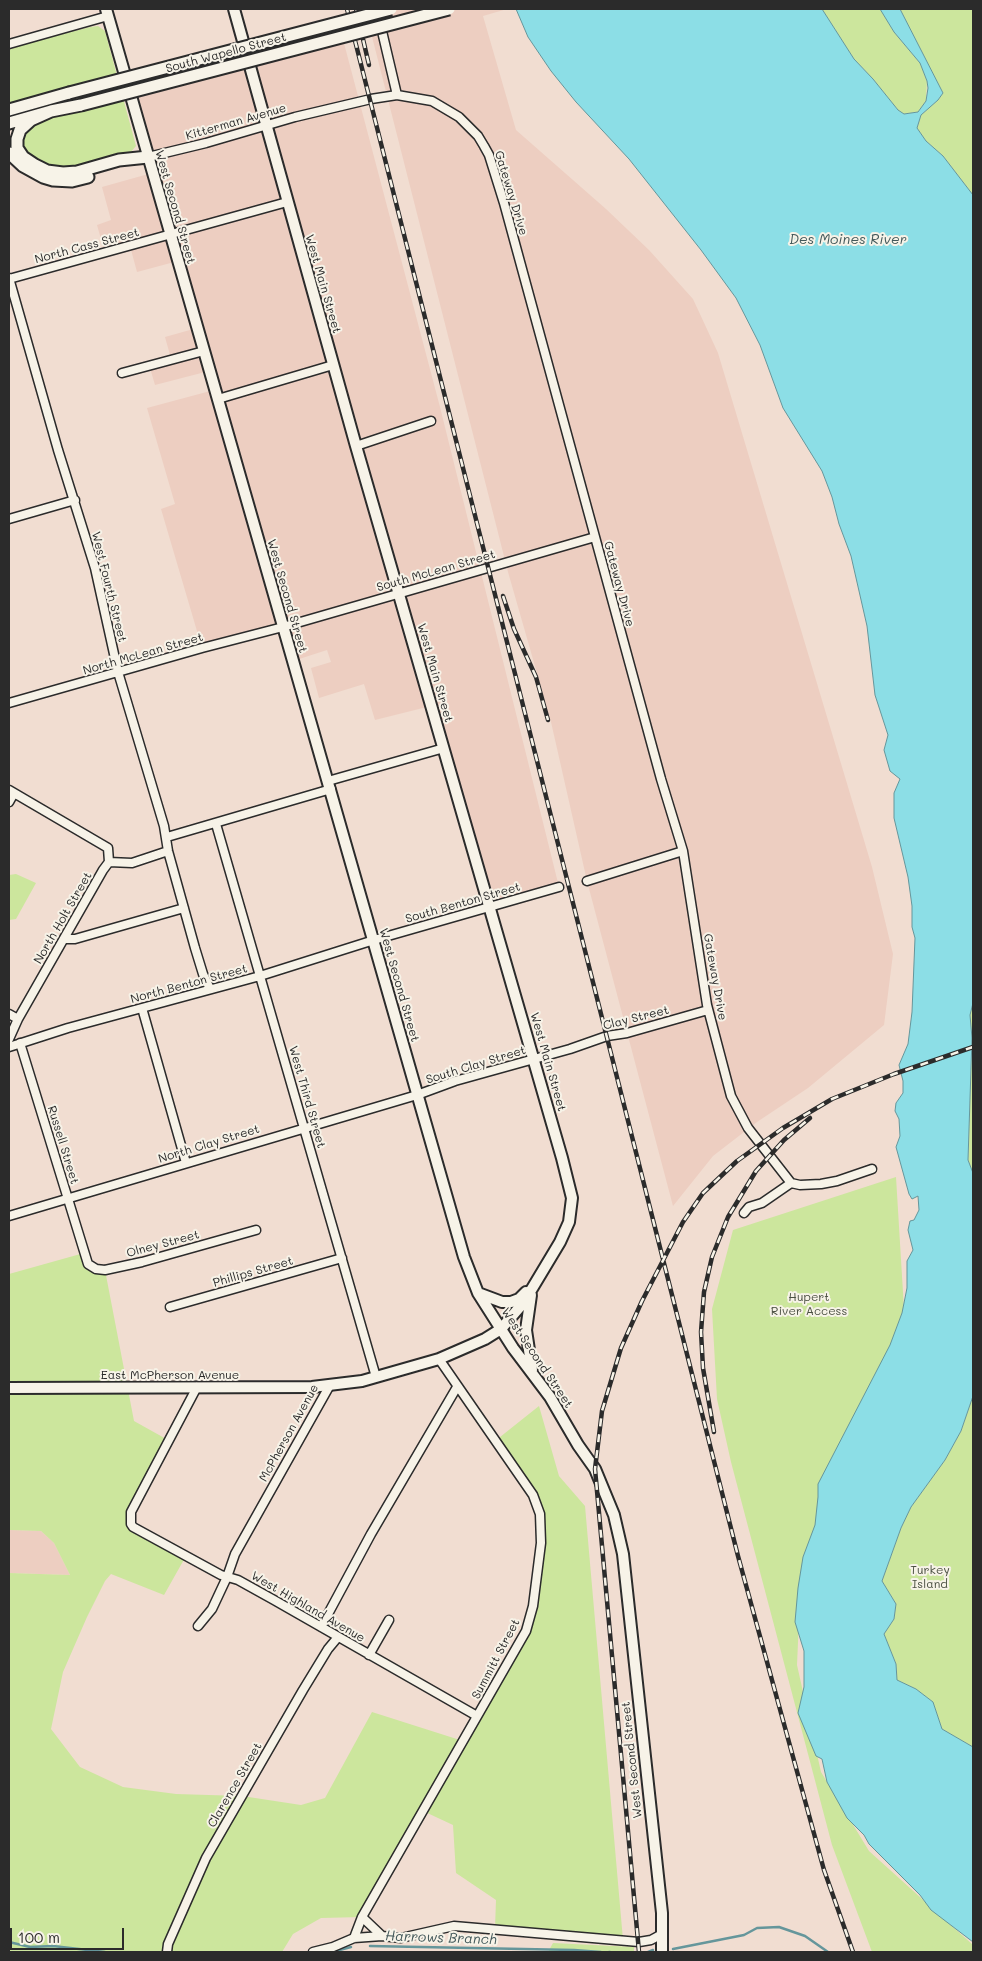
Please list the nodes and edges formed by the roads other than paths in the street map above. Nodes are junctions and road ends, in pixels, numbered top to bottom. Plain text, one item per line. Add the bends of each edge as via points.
1 (234, 9) edge
2 (376, 9) edge
3 (390, 9) edge
4 (450, 9) edge
5 (107, 12) edge
6 (340, 28) dead end
7 (9, 44) edge
8 (246, 53) junction
9 (129, 85) junction
10 (397, 95) junction
11 (331, 109) joint
12 (9, 110) edge
13 (51, 111) junction
14 (9, 123) edge
15 (268, 126) junction
16 (9, 153) edge
17 (148, 157) junction
18 (287, 202) junction
19 (170, 235) junction
20 (9, 278) edge
21 (204, 351) junction
22 (333, 365) junction
23 (122, 373) dead end
24 (218, 399) junction
25 (431, 420) dead end
26 (356, 446) junction
27 (75, 500) junction
28 (9, 519) edge
29 (595, 537) junction
30 (398, 593) junction
31 (284, 627) junction
32 (118, 672) junction
33 (9, 703) edge
34 (444, 748) junction
35 (330, 785) junction
36 (11, 792) edge
37 (9, 802) edge
38 (216, 824) junction
39 (166, 837) junction
40 (168, 851) junction
41 (683, 851) junction
42 (109, 862) junction
43 (587, 881) dead end
44 (559, 887) dead end
45 (490, 907) junction
46 (184, 908) junction
47 (64, 939) junction
48 (374, 940) junction
49 (260, 976) junction
50 (210, 989) junction
51 (142, 1008) junction
52 (708, 1010) junction
53 (9, 1014) edge
54 (18, 1019) junction
55 (9, 1039) edge
56 (20, 1043) junction
57 (9, 1047) edge
58 (570, 1049) joint
59 (534, 1059) junction
60 (416, 1095) junction
61 (304, 1127) junction
62 (186, 1163) junction
63 (872, 1169) dead end
64 (791, 1183) junction
65 (68, 1199) junction
66 (744, 1213) dead end
67 (9, 1216) edge
68 (256, 1230) dead end
69 (84, 1253) joint
70 (342, 1258) junction
71 (533, 1287) junction
72 (478, 1292) junction
73 (170, 1307) dead end
74 (501, 1329) junction
75 (439, 1360) junction
76 (533, 1373) junction
77 (376, 1377) junction
78 (330, 1385) junction
79 (197, 1387) junction
80 (457, 1387) junction
81 (9, 1388) edge
82 (227, 1577) junction
83 (388, 1620) dead end
84 (198, 1626) dead end
85 (321, 1627) junction
86 (338, 1636) junction
87 (369, 1655) junction
88 (477, 1716) junction
89 (362, 1917) junction
90 (662, 1934) junction
91 (382, 1936) junction
92 (354, 1938) junction
93 (167, 1952) edge
94 (313, 1952) edge
95 (662, 1952) edge

1 - 8 main road, West Main Street
2 - 10 street
3 - 12 highway, South Wapello Street, bridge
4 - 13 highway, South Wapello Street, bridge
5 - 7 street
5 - 9 main road, West Second Street
6 - 8 street, South Wapello Street
8 - 9 street, South Wapello Street
8 - 15 main road, West Main Street
9 - 17 main road, West Second Street
10 - 11 street, Gateway Drive
10 - 29 street, Gateway Drive via 432,101 459,117 478,136 489,155
11 - 15 street, Kitterman Avenue
13 - 14 highway, South Wapello Street
13 - 17 highway via 31,120 16,139 17,148 23,156 47,171 77,172 119,160
15 - 17 street, Kitterman Avenue
15 - 18 main road, West Main Street
16 - 17 highway via 23,166 43,177 72,181
17 - 19 main road, West Second Street
18 - 19 street, North Cass Street
18 - 22 main road, West Main Street
19 - 20 street, North Cass Street
19 - 21 main road, West Second Street
20 - 27 street, West Fourth Street
21 - 23 street
21 - 24 main road, West Second Street
22 - 24 street
22 - 26 main road, West Main Street
24 - 31 main road, West Second Street
25 - 26 street
26 - 30 main road, West Main Street
27 - 28 street
27 - 32 street, West Fourth Street via 95,568
29 - 30 street, South McLean Street
29 - 41 street, Gateway Drive
30 - 31 street, South McLean Street
30 - 34 main road, West Main Street
31 - 32 street, North McLean Street
31 - 35 main road, West Second Street
32 - 33 street, North McLean Street
32 - 39 street, West Fourth Street
34 - 35 street
34 - 45 main road, West Main Street
35 - 38 street
35 - 48 main road, West Second Street
36 - 37 street
36 - 42 street via 108,848
38 - 39 street
38 - 49 street, West Third Street
39 - 40 street, West Fourth Street
40 - 42 street via 132,863
40 - 46 street, West Fourth Street
41 - 43 street
41 - 52 street, Gateway Drive
42 - 47 street, North Holt Street
44 - 45 street, South Benton Street
45 - 48 street, South Benton Street
45 - 59 main road, West Main Street
46 - 47 street via 74,939
46 - 50 street, West Fourth Street
47 - 54 street, North Holt Street
48 - 49 street, North Benton Street
48 - 60 main road, West Second Street
49 - 50 street, North Benton Street
49 - 61 street, West Third Street
50 - 51 street, North Benton Street
51 - 56 street, North Benton Street
51 - 62 street
52 - 58 street, Clay Street
52 - 64 street, Gateway Drive via 731,1096 748,1128
53 - 54 street
54 - 55 street, North Holt Street
56 - 57 street, North Benton Street
56 - 65 street, Russell Street
58 - 59 street, South Clay Street
59 - 60 street, South Clay Street
59 - 71 main road, West Main Street via 572,1198 569,1222
60 - 61 street, North Clay Street
60 - 72 main road, West Second Street via 455,1229
61 - 62 street, North Clay Street
61 - 70 street, West Third Street
62 - 65 street, North Clay Street
63 - 64 street via 821,1184
64 - 66 street
65 - 67 street, North Clay Street
65 - 69 street, Russell Street
68 - 69 street, Olney Street via 105,1270 88,1264
70 - 73 street, Phillips Street
70 - 77 street, West Third Street
71 - 72 main road via 511,1302 502,1302
71 - 74 main road, West Main Street
71 - 76 main road via 526,1330
72 - 74 main road, West Second Street
74 - 75 main road, McPherson Avenue
74 - 76 main road, West Second Street
75 - 77 main road, McPherson Avenue
75 - 80 street, Summitt Street
76 - 90 main road, West Second Street via 595,1469 614,1515 623,1554
77 - 78 main road, McPherson Avenue
78 - 79 main road, East McPherson Avenue
78 - 82 street, McPherson Avenue via 235,1554
79 - 81 main road, East McPherson Avenue
79 - 82 street, West Highland Avenue via 131,1512 130,1520 133,1527
80 - 85 street
80 - 88 street, Summitt Street via 533,1495 540,1514 537,1579 526,1630
82 - 84 street, McPherson Avenue via 212,1609
82 - 85 street, West Highland Avenue via 238,1580
83 - 87 street
85 - 86 street, West Highland Avenue
86 - 87 street, West Highland Avenue
86 - 93 street, Clarence Street via 294,1705 206,1858
87 - 88 street, West Highland Avenue
88 - 89 street, Summitt Street
89 - 91 street
89 - 92 street, Summitt Street
90 - 91 street via 639,1942 454,1926 416,1936
90 - 95 main road, West Second Street
91 - 92 street
92 - 94 street

